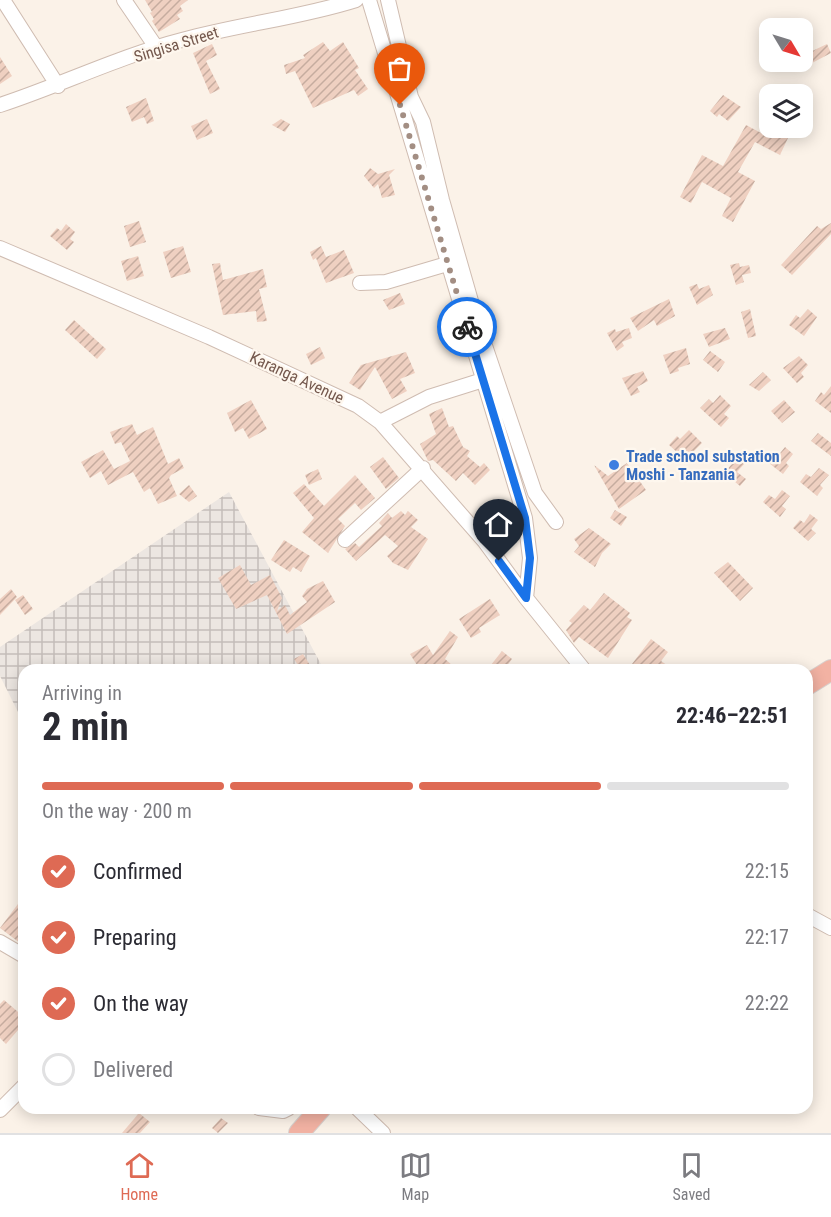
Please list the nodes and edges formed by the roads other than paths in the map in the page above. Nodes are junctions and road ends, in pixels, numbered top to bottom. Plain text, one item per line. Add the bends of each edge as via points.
1 (3, 0) edge
2 (124, 0) edge
3 (357, 0) edge
4 (369, 0) edge
5 (388, 0) edge
6 (156, 47) junction
7 (58, 86) junction
8 (0, 105) edge
9 (0, 248) edge
10 (447, 264) junction
11 (360, 283) dead end
12 (483, 380) junction
13 (381, 422) junction
14 (423, 468) junction
15 (556, 522) dead end
16 (345, 540) dead end
17 (526, 598) junction
18 (579, 664) edge
19 (831, 670) edge
20 (813, 681) edge
21 (813, 918) edge
22 (831, 928) edge
23 (0, 942) edge
24 (18, 952) edge
25 (18, 1092) edge
26 (0, 1110) edge
27 (316, 1114) edge
28 (363, 1114) edge
29 (299, 1133) edge
30 (383, 1133) edge

1 - 7 street
2 - 6 street
3 - 6 street, Singisa Street
4 - 10 street
5 - 15 street via 409,89 423,122 477,322 535,493
6 - 7 street, Singisa Street
7 - 8 street, Singisa Street
9 - 13 street, Karanga Avenue via 249,355 357,406
10 - 11 street via 386,282
10 - 12 street
12 - 13 street via 429,397
12 - 17 street via 527,530 530,558
13 - 14 street, Karanga Avenue
14 - 16 street
14 - 17 street, Karanga Avenue
17 - 18 street, Karanga Avenue
19 - 20 highway
21 - 22 street
23 - 24 street
25 - 26 street
27 - 29 highway
28 - 30 street

